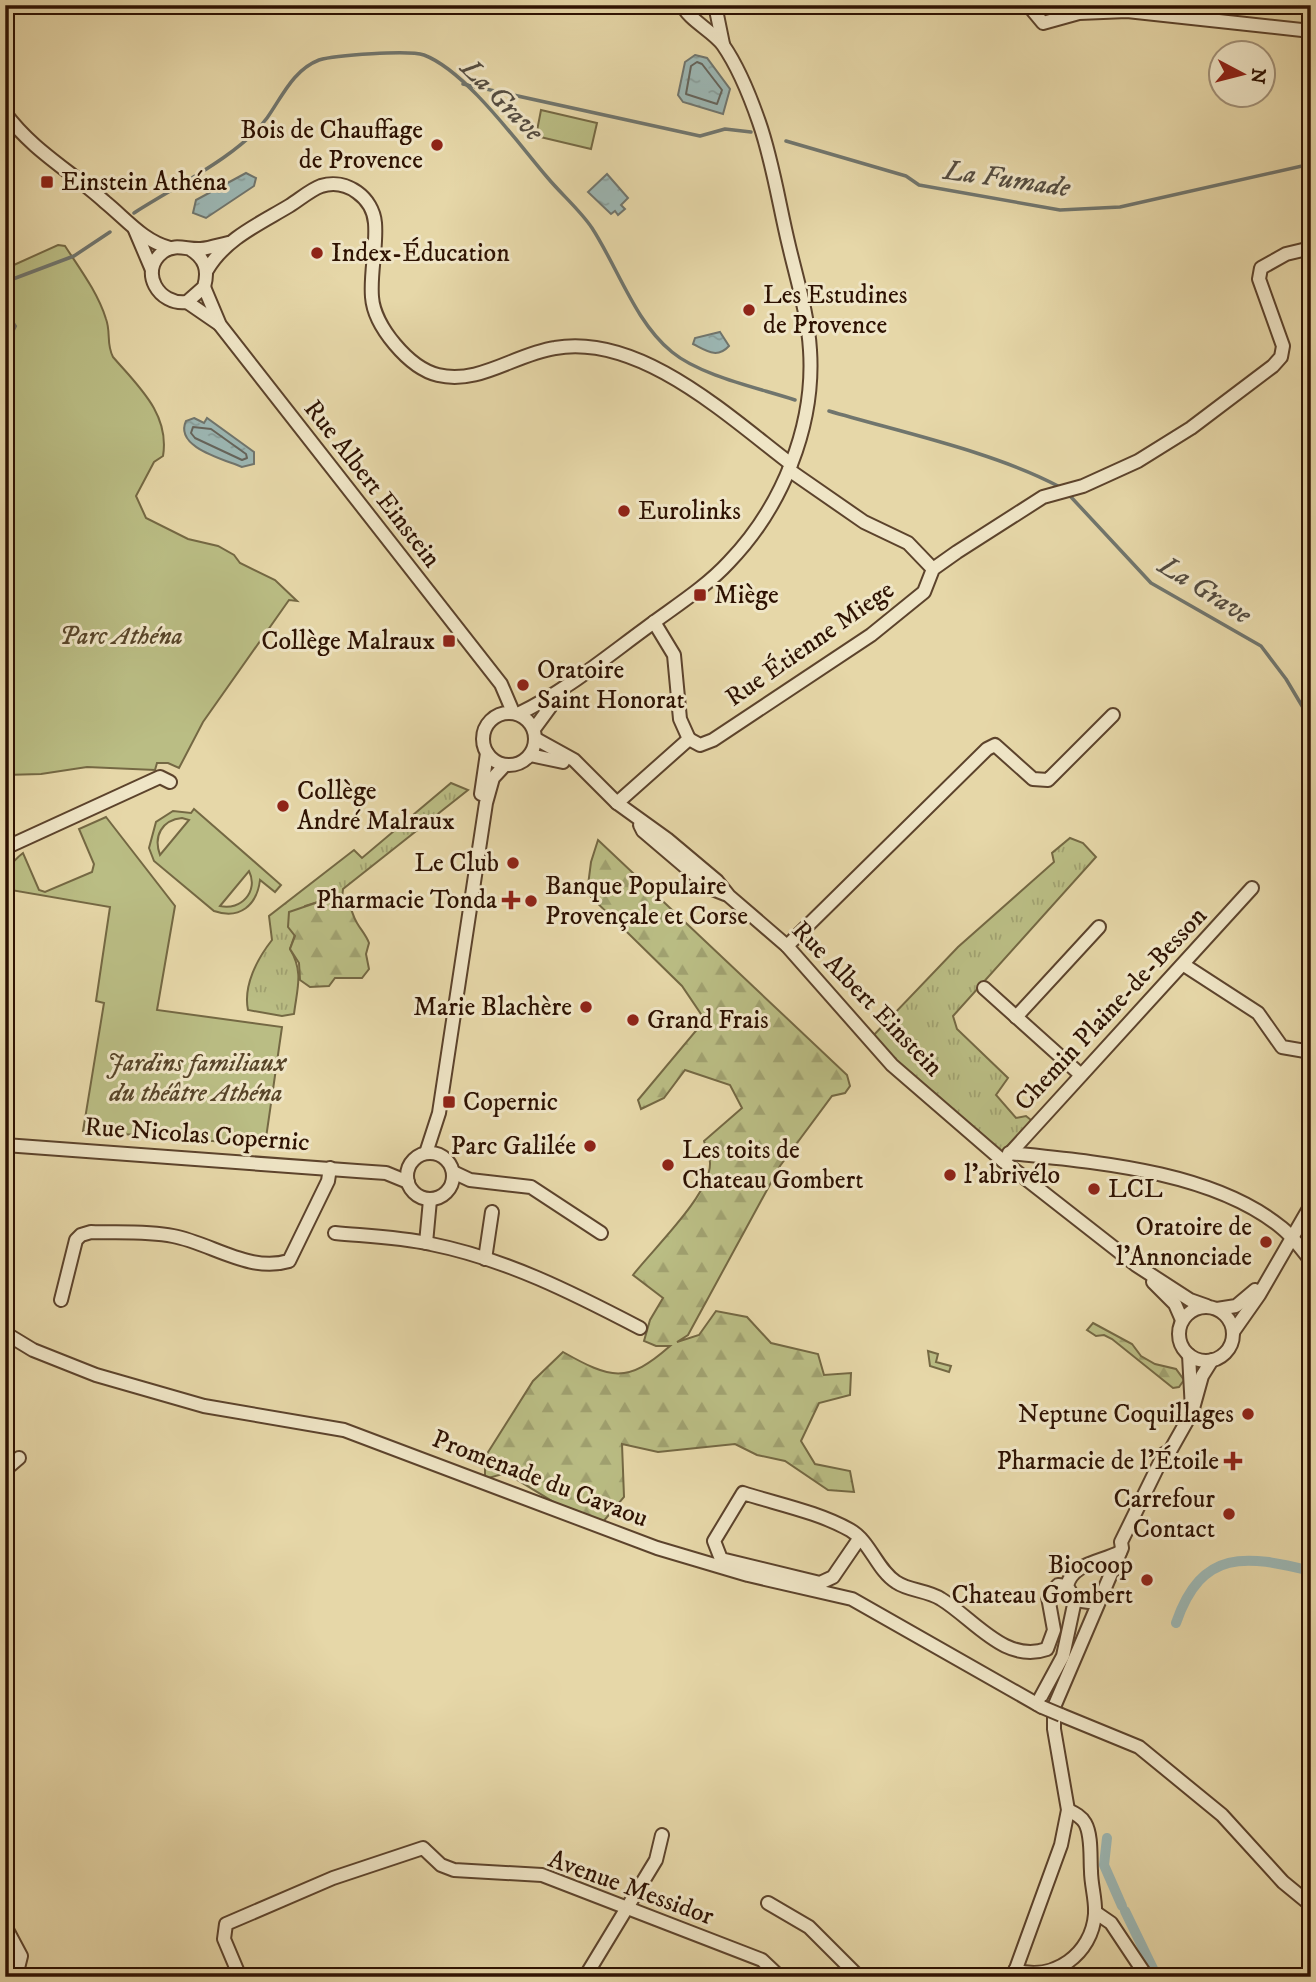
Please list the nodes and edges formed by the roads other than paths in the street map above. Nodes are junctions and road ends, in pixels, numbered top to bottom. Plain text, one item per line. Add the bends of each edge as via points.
1 (683, 5) edge
2 (1028, 5) edge
3 (715, 7) edge
4 (1055, 11) edge
5 (698, 20) junction
6 (1311, 31) edge
7 (723, 45) junction
8 (5, 113) edge
9 (135, 230) junction
10 (228, 243) junction
11 (170, 248) junction
12 (1311, 248) edge
13 (190, 249) junction
14 (152, 270) junction
15 (207, 270) junction
16 (204, 287) junction
17 (187, 302) junction
18 (220, 325) junction
19 (790, 467) junction
20 (933, 569) junction
21 (654, 622) junction
22 (490, 671) junction
23 (573, 681) junction
24 (516, 713) junction
25 (497, 715) junction
26 (1113, 715) dead end
27 (535, 734) junction
28 (689, 739) junction
29 (487, 753) junction
30 (530, 755) junction
31 (505, 765) junction
32 (170, 782) dead end
33 (603, 790) junction
34 (617, 803) junction
35 (5, 848) edge
36 (473, 878) junction
37 (1252, 888) dead end
38 (1099, 927) dead end
39 (787, 946) junction
40 (1184, 965) junction
41 (984, 988) dead end
42 (1016, 1017) junction
43 (1311, 1052) edge
44 (1081, 1075) junction
45 (439, 1113) junction
46 (5, 1145) edge
47 (426, 1153) junction
48 (441, 1155) junction
49 (1006, 1157) junction
50 (409, 1166) junction
51 (330, 1168) junction
52 (453, 1172) junction
53 (386, 1173) junction
54 (470, 1180) junction
55 (408, 1182) junction
56 (452, 1185) junction
57 (430, 1200) junction
58 (1311, 1205) edge
59 (492, 1212) dead end
60 (335, 1233) dead end
61 (601, 1233) dead end
62 (1292, 1237) junction
63 (426, 1243) junction
64 (485, 1259) junction
65 (1311, 1261) edge
66 (1136, 1265) junction
67 (1274, 1268) junction
68 (61, 1300) dead end
69 (1212, 1308) junction
70 (1182, 1320) junction
71 (640, 1328) dead end
72 (1233, 1332) junction
73 (5, 1333) edge
74 (1189, 1355) junction
75 (1212, 1360) junction
76 (1192, 1412) junction
77 (19, 1458) dead end
78 (5, 1471) edge
79 (859, 1539) junction
80 (1121, 1550) junction
81 (1067, 1586) junction
82 (1100, 1598) junction
83 (1075, 1600) junction
84 (1048, 1708) junction
85 (1068, 1810) junction
86 (662, 1835) dead end
87 (768, 1903) dead end
88 (1311, 1905) edge
89 (627, 1910) junction
90 (1095, 1912) junction
91 (5, 1926) edge
92 (1014, 1973) edge
93 (6, 1977) edge
94 (240, 1977) edge
95 (585, 1977) edge
96 (780, 1977) edge
97 (859, 1977) edge
98 (1147, 1977) edge

1 - 5 street via 688,16
2 - 4 street via 1040,21 1048,23
3 - 5 street via 708,18
3 - 7 street
4 - 6 street via 1127,11
5 - 7 street
7 - 19 street via 760,125 808,335 810,384
8 - 9 street via 49,160 104,200
9 - 11 street
9 - 14 street
10 - 13 street
10 - 15 street
10 - 19 street via 321,186 353,189 373,212 372,297 377,317 416,365 459,378 554,348 606,351 681,380
11 - 13 street
11 - 14 street via 155,260
12 - 20 street, Rue Étienne Miege via 1286,254 1261,268 1259,279 1283,346 1273,366 1191,428 1138,461 1083,486 1043,497
13 - 15 street
14 - 17 street via 160,295 172,302
15 - 16 street
16 - 17 street
16 - 18 street, Rue Albert Einstein
17 - 18 street, Rue Albert Einstein
18 - 22 street, Rue Albert Einstein
19 - 20 street via 864,522 908,543
19 - 21 street via 764,516 728,563
20 - 28 street, Rue Étienne Miege via 924,592 871,635 713,740 701,745
21 - 23 street
21 - 28 street via 674,655 680,719
22 - 24 street, Rue Albert Einstein
22 - 25 street, Rue Albert Einstein via 499,694
23 - 24 street
23 - 27 street via 544,711
24 - 25 street
24 - 27 street
25 - 29 street via 484,731
26 - 39 street via 1048,780 1033,779 995,745 987,749
27 - 30 street
27 - 33 street, Rue Albert Einstein via 574,760
28 - 34 street
29 - 31 street
29 - 36 street
30 - 31 street
30 - 33 street, Rue Albert Einstein via 560,760
31 - 36 street via 491,782
32 - 35 street via 160,777
33 - 34 street, Rue Albert Einstein
34 - 39 street, Rue Albert Einstein via 710,888 729,896
36 - 45 street
37 - 40 street, Chemin Plaine-de-Besson
38 - 42 street
39 - 49 street, Rue Albert Einstein via 892,1065
40 - 43 street via 1258,1013 1282,1048
40 - 44 street, Chemin Plaine-de-Besson
41 - 42 street
42 - 44 street
44 - 49 street, Chemin Plaine-de-Besson
45 - 47 street
45 - 48 street
46 - 51 street, Rue Nicolas Copernic
47 - 48 street
47 - 50 street
48 - 52 street
49 - 62 street via 1085,1162 1186,1181 1238,1203
49 - 66 street, Rue Albert Einstein
50 - 53 street, Rue Nicolas Copernic
50 - 55 street
51 - 53 street, Rue Nicolas Copernic
51 - 68 street via 289,1261 275,1264 238,1259 170,1236 91,1232 76,1240
52 - 54 street
52 - 56 street
53 - 55 street, Rue Nicolas Copernic
54 - 56 street
54 - 61 street via 531,1187
55 - 57 street via 415,1195
56 - 57 street via 444,1195
57 - 63 street
58 - 62 street
59 - 64 street
60 - 63 street
62 - 65 street
62 - 67 street
63 - 64 street
64 - 71 street via 545,1280
66 - 69 street, Rue Albert Einstein via 1189,1300
66 - 70 street, Rue Albert Einstein via 1175,1304
67 - 69 street via 1244,1302
67 - 72 street
69 - 70 street via 1197,1308
69 - 72 street via 1225,1314
70 - 74 street via 1179,1339
72 - 75 street via 1225,1353
73 - 84 street, Promenade du Cavaou via 33,1350 96,1375 204,1406 344,1430 657,1548 852,1599
74 - 75 street
74 - 76 street
75 - 76 street via 1202,1376
76 - 80 street via 1164,1454
77 - 78 street
79 - 79 street via 833,1523 743,1493 714,1541 721,1559 820,1583 832,1577
79 - 81 street via 894,1582 940,1598 1018,1652 1047,1649 1054,1630 1048,1597 1058,1585
80 - 81 street via 1101,1563 1082,1566 1069,1577
80 - 82 street
81 - 83 street
82 - 83 street
82 - 84 street
83 - 84 street
84 - 85 street
84 - 88 street, Promenade du Cavaou via 1139,1747 1222,1815 1283,1882
85 - 90 street via 1086,1824
85 - 92 street via 1061,1845
86 - 89 street via 656,1860
87 - 97 street via 809,1927
89 - 94 street, Avenue Messidor via 542,1874 454,1870 423,1848 333,1878 226,1924 224,1939
89 - 95 street
89 - 96 street, Avenue Messidor via 762,1961
90 - 92 street via 1087,1943 1067,1963 1035,1974
90 - 98 street via 1111,1923
91 - 93 street via 21,1956 18,1968

